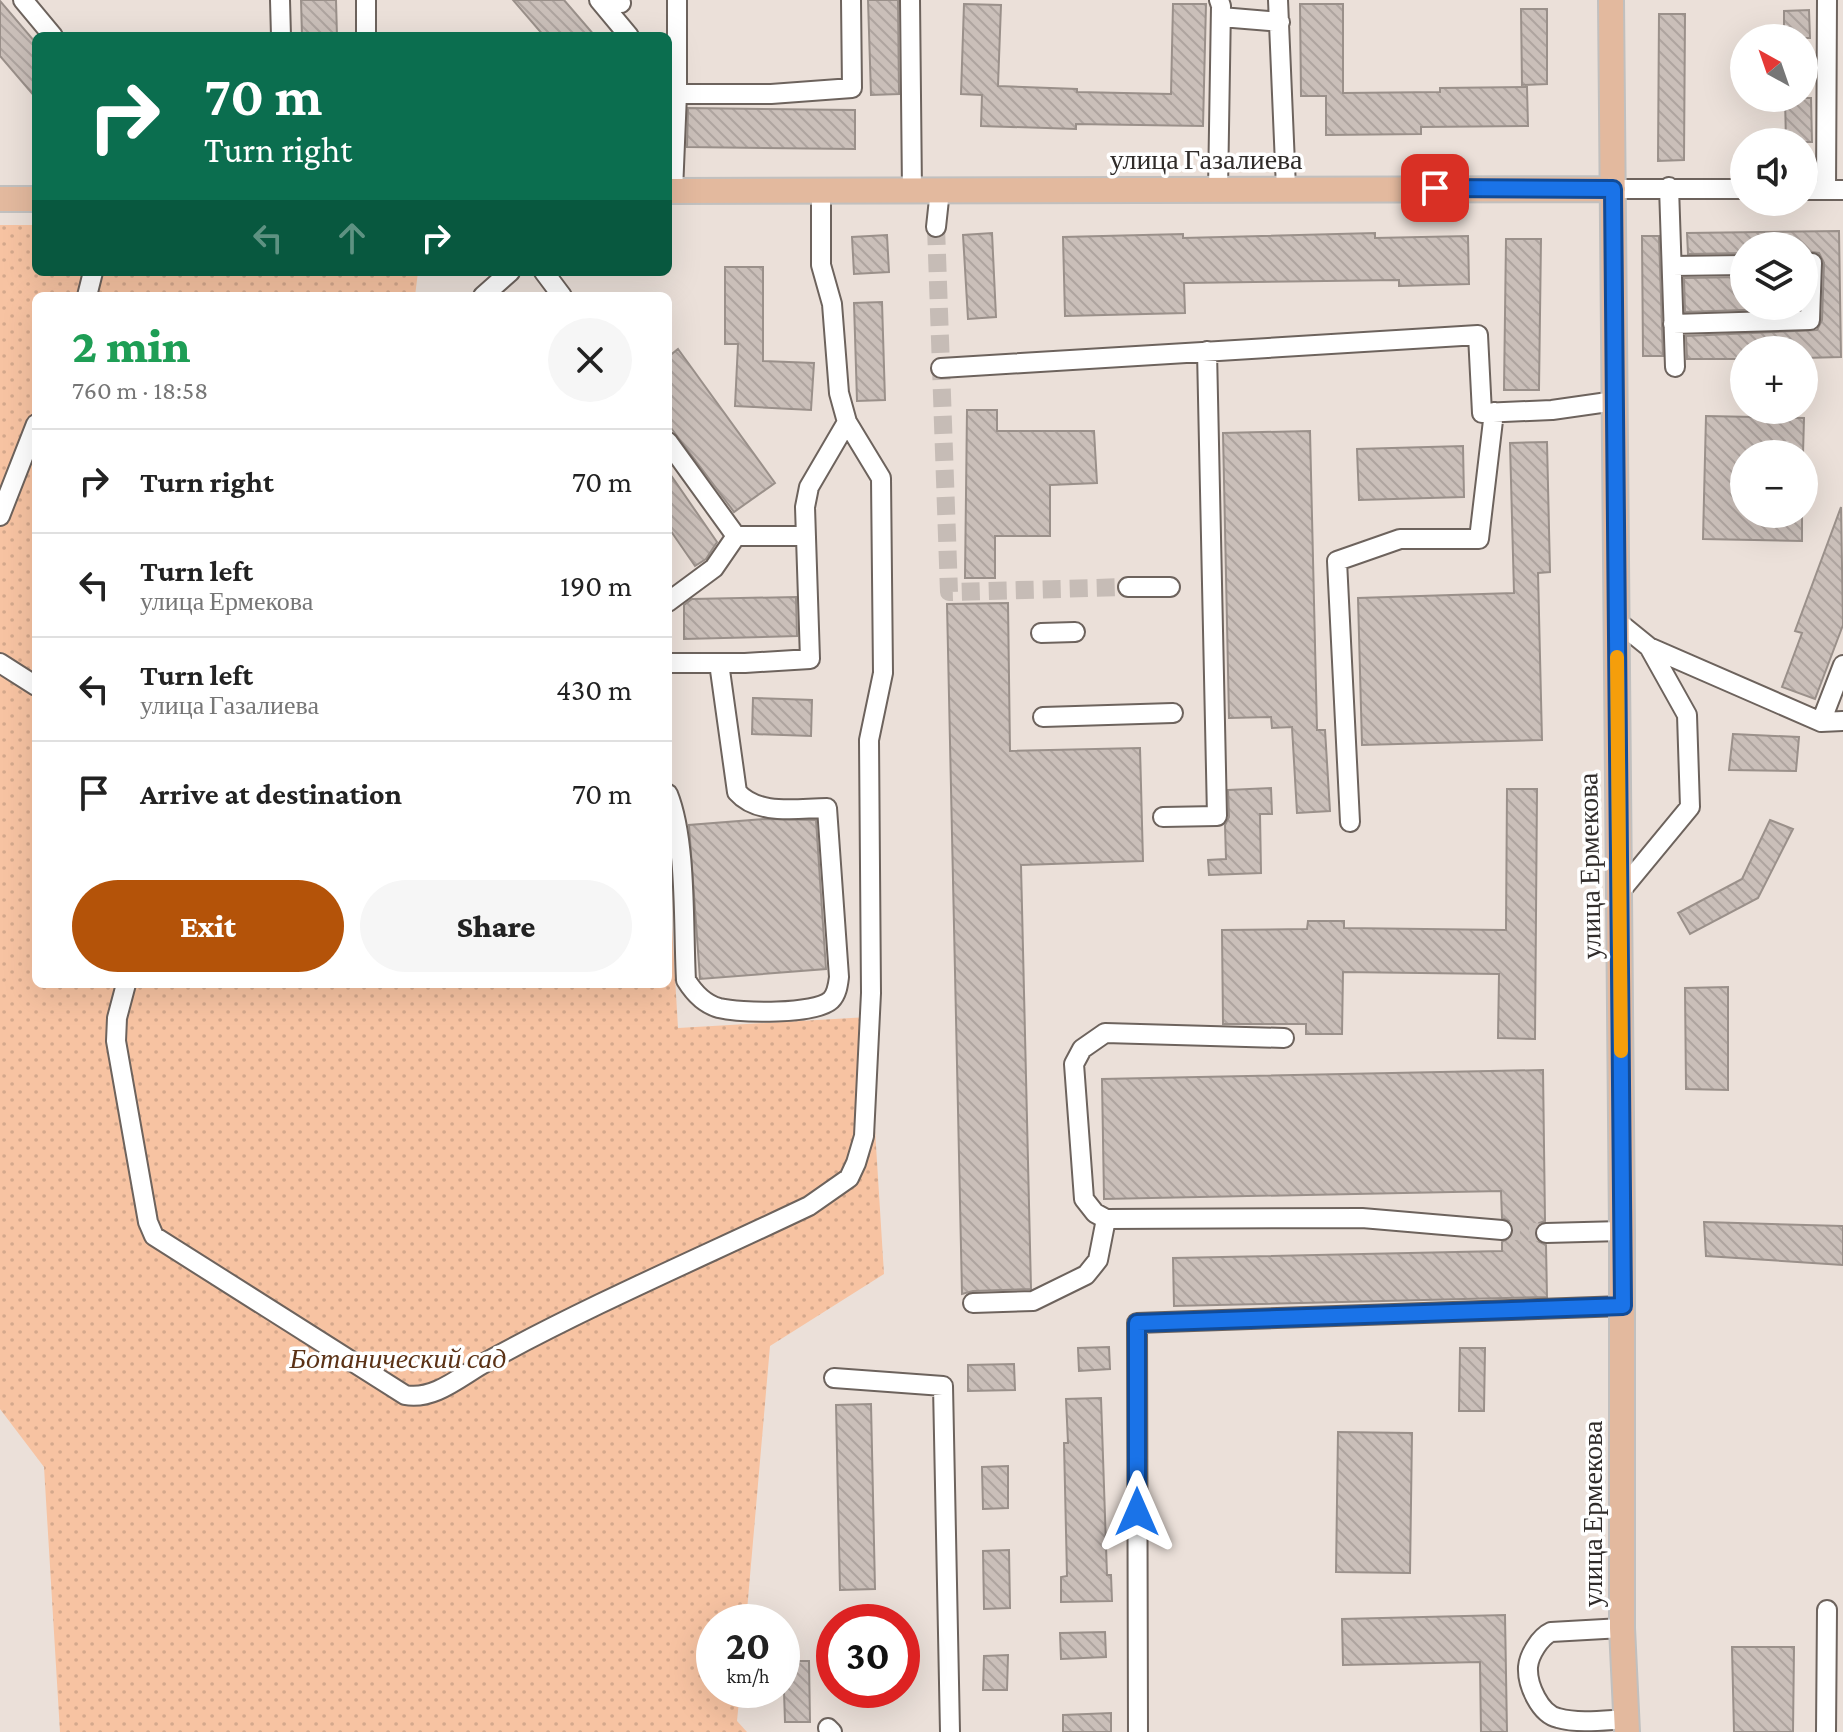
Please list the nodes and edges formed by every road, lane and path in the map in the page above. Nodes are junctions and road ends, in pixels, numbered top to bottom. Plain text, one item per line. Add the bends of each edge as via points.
1 (23, 0) edge
2 (280, 0) edge
3 (366, 0) edge
4 (599, 0) edge
5 (677, 0) edge
6 (851, 0) edge
7 (910, 0) edge
8 (1278, 0) edge
9 (1611, 0) edge
10 (1827, 0) edge
11 (1220, 9) edge
12 (1280, 22) junction
13 (50, 32) edge
14 (281, 32) edge
15 (366, 32) edge
16 (626, 32) edge
17 (673, 88) edge
18 (672, 122) edge
19 (1669, 187) junction
20 (1286, 188) junction
21 (1613, 189) junction
22 (1730, 189) edge
23 (940, 190) junction
24 (1218, 190) junction
25 (1835, 190) edge
26 (672, 191) edge
27 (821, 191) junction
28 (912, 191) junction
29 (0, 199) edge
30 (32, 199) edge
31 (936, 227) tunnel mouth
32 (1730, 265) edge
33 (1672, 266) junction
34 (506, 276) edge
35 (488, 292) edge
36 (1810, 320) edge
37 (1673, 324) junction
38 (1207, 351) junction
39 (1675, 367) dead end
40 (941, 368) dead end
41 (1615, 401) junction
42 (1494, 412) junction
43 (847, 422) junction
44 (32, 434) edge
45 (672, 448) edge
46 (0, 516) edge
47 (736, 536) junction
48 (806, 536) junction
49 (1128, 587) tunnel mouth
50 (1170, 587) dead end
51 (672, 599) edge
52 (1617, 621) junction
53 (1075, 632) dead end
54 (1041, 633) dead end
55 (1649, 647) junction
56 (672, 660) edge
57 (0, 663) edge
58 (719, 663) junction
59 (1843, 665) edge
60 (32, 683) edge
61 (1173, 713) dead end
62 (1043, 717) dead end
63 (1843, 721) edge
64 (1821, 722) junction
65 (672, 804) edge
66 (1163, 817) dead end
67 (1350, 822) dead end
68 (1619, 893) junction
69 (125, 988) edge
70 (1284, 1038) dead end
71 (1106, 1219) junction
72 (1502, 1230) tunnel mouth
73 (1622, 1231) junction
74 (1546, 1233) tunnel mouth
75 (973, 1303) dead end
76 (1623, 1306) junction
77 (834, 1378) dead end
78 (1827, 1610) dead end
79 (1622, 1628) junction
80 (1627, 1726) edge
81 (950, 1732) edge
82 (1138, 1732) edge
83 (1826, 1732) edge

1 - 13 street
2 - 14 street
3 - 15 street
4 - 16 street
5 - 17 street
6 - 17 street via 852,88 771,94
7 - 28 street
8 - 12 street
9 - 21 main road, улица Ермекова
10 - 25 street
11 - 12 street
11 - 24 street
12 - 20 street
17 - 18 street
19 - 21 street, улица Газалиева
19 - 22 street, улица Газалиева
19 - 33 street
20 - 21 main road, улица Газалиева
20 - 24 main road, улица Газалиева
21 - 41 main road, улица Ермекова
23 - 24 main road, улица Газалиева
23 - 28 main road, улица Газалиева
23 - 31 street
26 - 27 main road, улица Газалиева
27 - 28 main road, улица Газалиева
27 - 43 street via 821,265 832,304 839,393
29 - 30 main road
32 - 33 street
33 - 37 street
34 - 35 street
36 - 37 street
37 - 39 street
38 - 40 street
38 - 42 street via 1478,335 1482,413
38 - 66 street via 1217,816
41 - 42 street
41 - 52 main road, улица Ермекова
42 - 67 street via 1479,539 1400,539 1337,561
43 - 48 street via 809,487
43 - 69 street via 881,478 883,673 869,740 871,993 864,1136 849,1178 809,1206 524,1341 438,1390 405,1395 154,1236 116,1041
44 - 46 street
45 - 47 street
47 - 48 street
47 - 51 street via 714,568
48 - 58 street via 810,659
49 - 50 street
52 - 55 street
52 - 68 main road, улица Ермекова
53 - 54 street
55 - 64 street
55 - 68 street via 1687,715 1690,807
56 - 58 street
57 - 60 street
58 - 65 street via 737,792 756,807 827,808 839,977 828,1002 791,1010 741,1010 717,1007 693,991 686,980 679,836
59 - 64 street
61 - 62 street
63 - 64 street
68 - 73 main road, улица Ермекова
70 - 71 street via 1105,1033 1082,1049 1074,1064 1084,1199
71 - 72 street via 1362,1218
71 - 75 street via 1098,1260 1086,1275 1033,1301
73 - 74 street
73 - 76 main road, улица Ермекова
76 - 79 main road, улица Ермекова
76 - 82 street via 1137,1323
77 - 81 street via 943,1386
78 - 83 street
79 - 80 main road, улица Ермекова
79 - 80 street via 1551,1632 1542,1637 1528,1666 1533,1694 1556,1718

